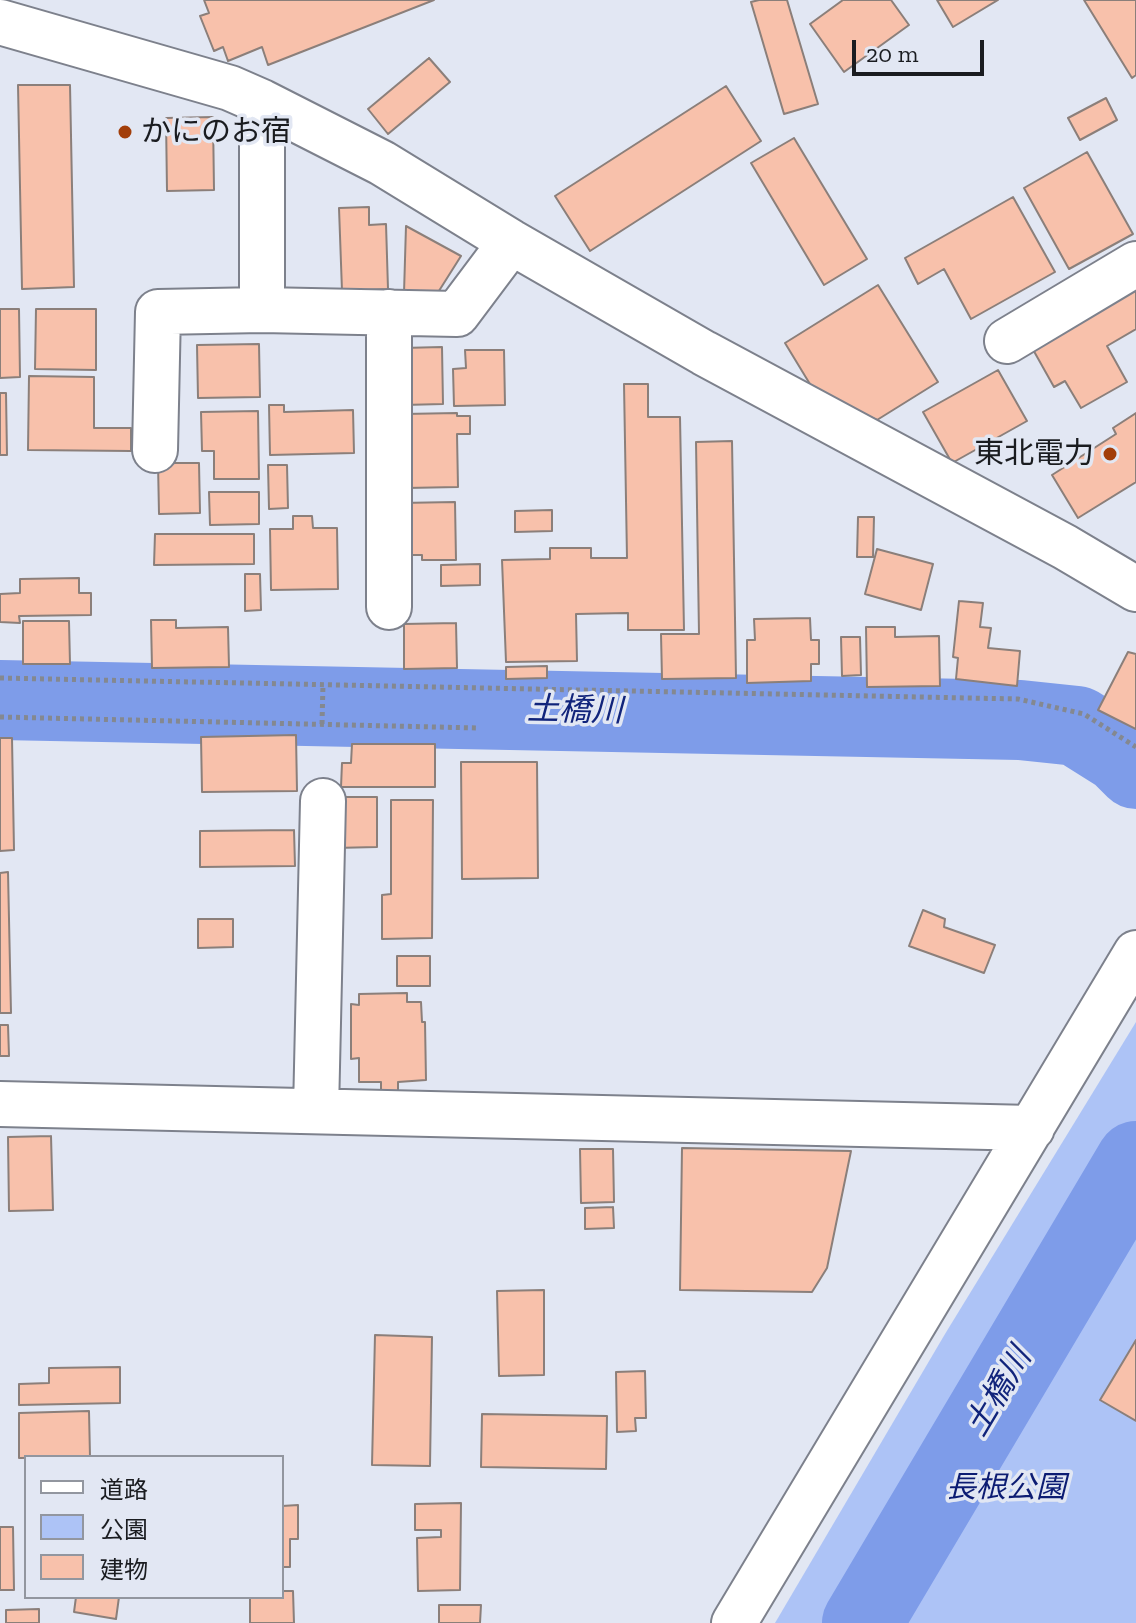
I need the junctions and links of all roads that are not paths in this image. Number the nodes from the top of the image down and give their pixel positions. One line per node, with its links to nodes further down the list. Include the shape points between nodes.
1 (0, 22): 2 (street, via 230,88)
2 (262, 102): 3 (street, via 382,163); 5 (street)
3 (511, 242): 6 (street, via 457,314); 9 (street)
4 (1136, 264): 7 (street)
5 (262, 310): 6 (street); 8 (street, via 158,312)
6 (389, 312): 10 (street)
7 (1007, 341)
8 (155, 450)
9 (1136, 589)
10 (389, 607)
11 (323, 801): 14 (street)
12 (1136, 953): 15 (street)
13 (0, 1104): 14 (street)
14 (316, 1111): 15 (street)
15 (1032, 1128): 16 (street)
16 (734, 1623)

